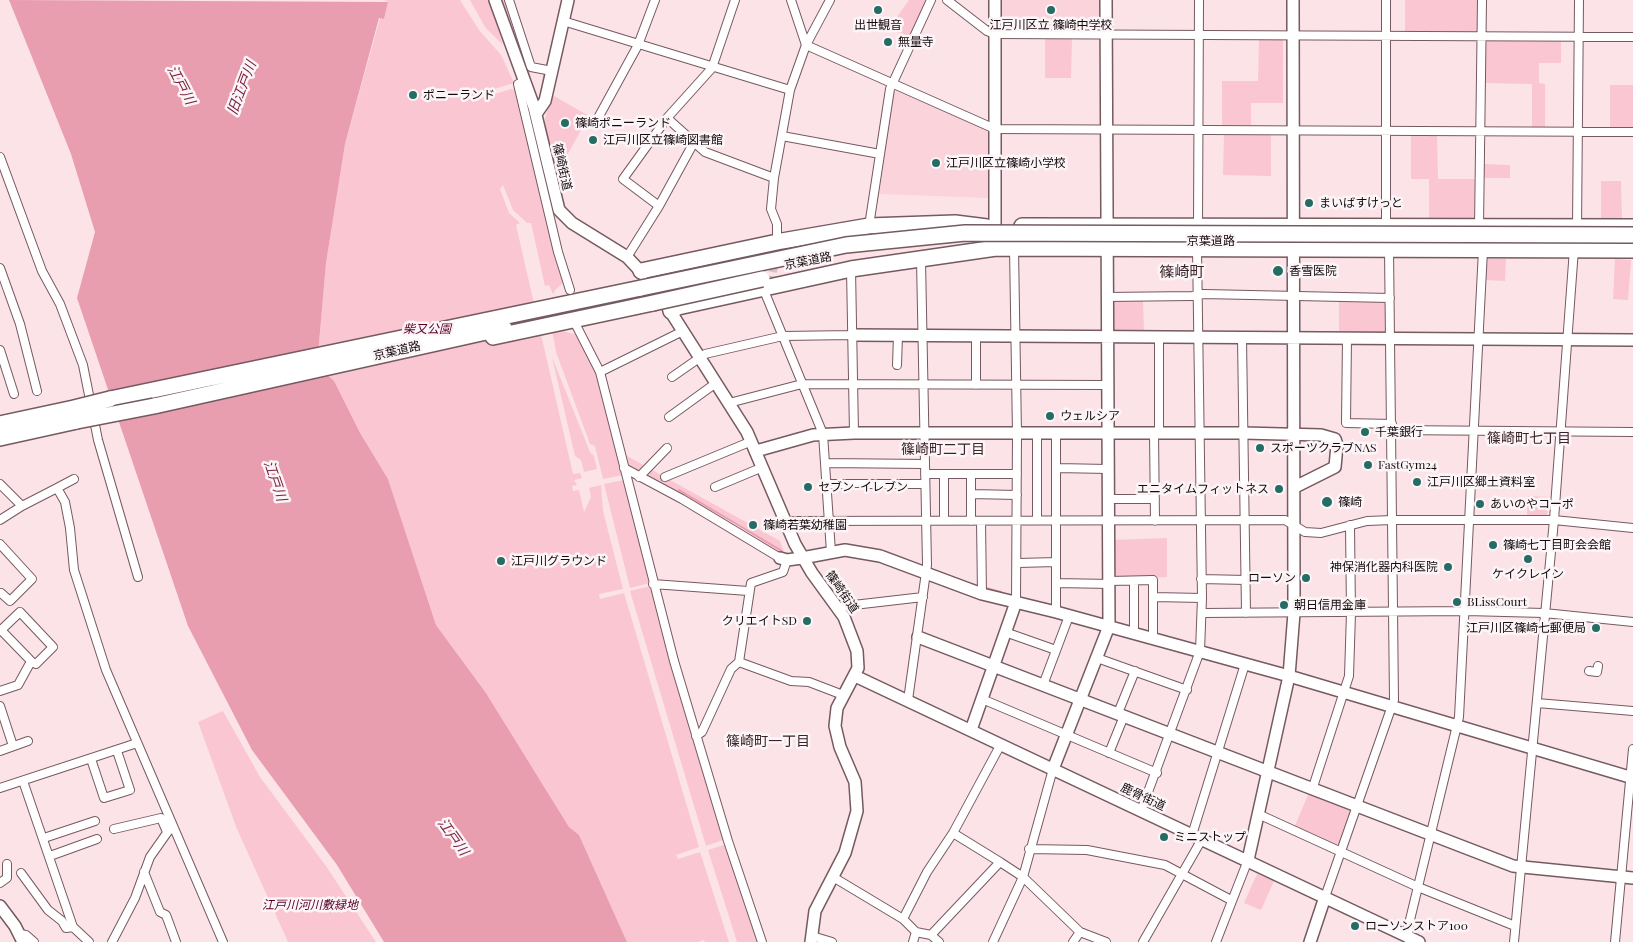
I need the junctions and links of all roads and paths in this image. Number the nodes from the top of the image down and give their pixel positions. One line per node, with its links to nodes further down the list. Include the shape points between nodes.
1 (495, 0): 30 (street, 篠崎街道)
2 (509, 0): 29 (street, via 531,67)
3 (568, 0): 17 (street)
4 (655, 0): 26 (street)
5 (735, 0): 28 (street)
6 (790, 0): 27 (street)
7 (830, 0): 27 (street)
8 (931, 0): 31 (street)
9 (947, 0): 18 (street)
10 (995, 0): 18 (street)
11 (1106, 0): 19 (street)
12 (1199, 0): 20 (street)
13 (1293, 0): 21 (street)
14 (1386, 0): 22 (street)
15 (1482, 0): 23 (street)
16 (1579, 0): 24 (street)
17 (563, 21): 26 (street); 29 (street)
18 (995, 34): 19 (street); 36 (street)
19 (1106, 35): 20 (street); 37 (street)
20 (1198, 35): 21 (street); 38 (street)
21 (1293, 35): 22 (street); 39 (street)
22 (1386, 35): 23 (street); 40 (street)
23 (1482, 36): 24 (street); 41 (street)
24 (1578, 36): 25 (street); 42 (street)
25 (1633, 36)
26 (638, 45): 28 (street); 34 (street)
27 (806, 45): 31 (street); 32 (street)
28 (712, 68): 32 (street); 35 (street)
29 (552, 71): 33 (street, via 545,101)
30 (525, 81): 33 (street, 篠崎街道); 77 (street, via 518,84)
31 (892, 85): 36 (street); 46 (street)
32 (790, 90): 44 (street)
33 (536, 114): 72 (street, 篠崎街道, via 559,210 572,223)
34 (598, 118)
35 (667, 118): 45 (street); 49 (street, via 623,179)
36 (995, 129): 37 (street); 53 (street)
37 (1105, 129): 38 (street); 50 (street)
38 (1198, 130): 39 (street); 51 (street)
39 (1292, 131): 40 (street); 54 (street)
40 (1386, 131): 41 (street); 55 (street)
41 (1480, 132): 42 (street); 58 (street)
42 (1578, 132): 43 (street); 56 (street)
43 (1633, 132)
44 (782, 136): 46 (street); 48 (street)
45 (693, 144): 48 (street, via 704,152); 49 (street)
46 (880, 154): 52 (street)
47 (0, 157): 190 (street, via 42,271 60,304 83,365 98,440)
48 (774, 178): 62 (street, via 771,208 777,224)
49 (659, 206): 72 (street)
50 (1106, 225): 51 (highway, 京葉道路); 53 (highway, 京葉道路); 66 (street)
51 (1198, 225): 54 (highway, 京葉道路)
52 (868, 226): 57 (highway, 京葉道路, via 955,223); 62 (highway, 京葉道路)
53 (995, 226): 57 (highway, 京葉道路)
54 (1293, 226): 55 (highway, 京葉道路); 67 (street)
55 (1386, 226): 58 (highway, 京葉道路)
56 (1578, 226): 58 (highway, 京葉道路); 59 (highway, 京葉道路); 70 (street)
57 (975, 227): 78 (highway, via 874,234 757,254)
58 (1479, 227)
59 (1633, 227)
60 (1633, 235): 78 (highway, 京葉道路, bridge, via 965,233 846,245)
61 (1633, 243): 78 (highway, 京葉道路, via 966,241 846,254)
62 (777, 244): 78 (highway, 京葉道路)
63 (996, 248): 64 (highway, 京葉道路); 73 (highway, 京葉道路); 76 (highway, via 966,247 888,255)
64 (1014, 248): 66 (highway, 京葉道路); 91 (street)
65 (1198, 248): 66 (highway, 京葉道路); 67 (highway, 京葉道路); 79 (street)
66 (1106, 249): 81 (street)
67 (1293, 249): 68 (highway, 京葉道路); 80 (street)
68 (1389, 250): 69 (highway, 京葉道路); 82 (street)
69 (1483, 250): 70 (highway, 京葉道路); 99 (street)
70 (1574, 250): 71 (highway, 京葉道路); 100 (street)
71 (1633, 250)
72 (627, 257): 78 (street, 篠崎街道)
73 (921, 260): 75 (highway, 京葉道路); 89 (street)
74 (0, 268): 115 (street, via 20,324)
75 (851, 270): 76 (highway, 京葉道路); 87 (street)
76 (767, 285): 78 (highway, bridge); 86 (street)
77 (570, 290)
78 (650, 291): 83 (highway); 83 (highway); 85 (street, 篠崎街道)
79 (1198, 295): 80 (street); 81 (street); 93 (street)
80 (1293, 296): 82 (street); 96 (street)
81 (1106, 297): 92 (street)
82 (1390, 298): 98 (street)
83 (555, 311): 103 (highway, via 436,326); 103 (highway, via 440,348)
84 (576, 325): 106 (street)
85 (683, 331): 104 (street, 篠崎街道); 106 (street)
86 (783, 336): 87 (street); 104 (street); 109 (street)
87 (852, 336): 88 (street); 110 (street)
88 (898, 336): 89 (street); 105 (street)
89 (923, 336): 90 (street); 111 (street)
90 (976, 337): 91 (street); 112 (street)
91 (1016, 337): 92 (street); 113 (street)
92 (1107, 337): 94 (street); 114 (street)
93 (1199, 337): 94 (street); 95 (street); 133 (street)
94 (1159, 338): 130 (street)
95 (1242, 338): 96 (street); 134 (street)
96 (1293, 338): 97 (street); 135 (street)
97 (1347, 338): 98 (street); 121 (street, via 1346,423)
98 (1391, 339): 99 (street); 121 (street)
99 (1478, 340): 100 (street); 123 (street)
100 (1567, 340): 101 (street); 122 (street)
101 (1633, 340)
102 (0, 350): 116 (street)
103 (342, 357): 118 (highway, bridge)
104 (699, 357): 107 (street); 108 (street, 篠崎街道)
105 (897, 365)
106 (600, 372): 142 (street)
107 (672, 377)
108 (716, 383): 117 (street, 篠崎街道); 119 (street)
109 (802, 384): 110 (street); 117 (street); 131 (street)
110 (853, 384): 111 (street); 126 (street)
111 (924, 384): 112 (street); 124 (street)
112 (976, 385): 113 (street)
113 (1016, 385): 114 (street); 132 (street)
114 (1107, 385): 129 (street)
115 (37, 391)
116 (14, 394)
117 (729, 403): 137 (street, 篠崎街道)
118 (76, 414): 120 (highway); 136 (highway)
119 (669, 417)
120 (0, 424)
121 (1392, 427): 123 (street); 173 (street)
122 (1560, 430): 123 (street); 125 (street); 175 (street)
123 (1474, 431): 174 (street)
124 (924, 432): 126 (street); 132 (street); 140 (street)
125 (1633, 432)
126 (854, 433): 131 (street)
127 (1037, 433): 128 (street); 132 (street); 169 (street)
128 (1056, 433): 129 (street); 143 (street)
129 (1108, 433): 130 (street); 144 (street)
130 (1157, 433): 133 (street); 161 (street)
131 (823, 434): 137 (street); 139 (street)
132 (1017, 434): 148 (street)
133 (1200, 434): 134 (street); 171 (street)
134 (1243, 434): 135 (street); 172 (street)
135 (1294, 435): 156 (street); 156 (street, via 1328,436 1337,445 1337,463 1333,470)
136 (0, 438)
137 (754, 446): 141 (street, 篠崎街道); 150 (street)
138 (667, 448): 149 (street)
139 (826, 463): 140 (street); 153 (street)
140 (925, 464): 145 (street)
141 (763, 467): 155 (street); 176 (street, 篠崎街道)
142 (624, 468): 149 (street); 196 (street)
143 (1056, 468): 144 (street); 170 (street)
144 (1108, 469): 160 (street)
145 (925, 474): 146 (street); 154 (street)
146 (944, 474): 147 (street); 166 (street)
147 (971, 474): 148 (street); 158 (street)
148 (1017, 474): 159 (street)
149 (639, 476): 186 (street)
150 (665, 477)
151 (74, 480): 157 (street)
152 (0, 484): 162 (street)
153 (826, 484): 154 (street); 163 (street)
154 (925, 484): 165 (street)
155 (715, 487)
156 (1295, 487): 181 (street)
157 (57, 488): 162 (street); 273 (street, via 65,502 74,570 106,670)
158 (971, 494): 159 (street); 167 (street)
159 (1017, 495): 168 (street)
160 (1109, 499): 161 (street); 178 (street)
161 (1155, 500): 179 (street)
162 (22, 506): 164 (street)
163 (828, 519): 165 (street); 176 (street); 184 (street)
164 (0, 520)
165 (926, 520): 166 (street); 189 (street)
166 (944, 520): 167 (street)
167 (971, 520): 177 (street)
168 (1018, 520): 169 (street); 177 (street); 187 (street)
169 (1037, 520): 170 (street)
170 (1057, 520): 178 (street); 188 (street)
171 (1200, 520): 172 (street); 179 (street); 191 (street)
172 (1246, 520): 181 (street, via 1285,520); 192 (street)
173 (1392, 520): 174 (street); 180 (street); 210 (street)
174 (1471, 520): 175 (street); 206 (street)
175 (1554, 520): 182 (street); 211 (street)
176 (785, 521): 185 (street, 篠崎街道)
177 (981, 521): 199 (street)
178 (1109, 521): 179 (street); 194 (street)
179 (1155, 521)
180 (1350, 525): 181 (street, via 1321,533 1307,532); 209 (street)
181 (1295, 526): 208 (street)
182 (1633, 528)
183 (0, 544): 198 (street, via 32,579 10,601)
184 (831, 552): 185 (street); 189 (street, via 845,550 880,556)
185 (802, 558): 186 (street); 204 (street, 篠崎街道)
186 (784, 559): 197 (street, via 783,572 753,581)
187 (1018, 562): 188 (street); 203 (street)
188 (1056, 562): 195 (street)
189 (926, 574): 199 (street); 200 (street)
190 (138, 577)
191 (1201, 579): 192 (street); 202 (street)
192 (1246, 580): 207 (street)
193 (1134, 581): 194 (street); 201 (street, via 1153,580); 217 (street)
194 (1110, 582): 195 (street); 215 (street)
195 (1057, 583): 205 (street)
196 (653, 584): 197 (street); 249 (street)
197 (748, 591): 224 (street)
198 (0, 592)
199 (982, 594): 203 (street)
200 (923, 597): 204 (street); 218 (street)
201 (1153, 597): 202 (street); 219 (street)
202 (1202, 598): 212 (street)
203 (1016, 602): 205 (street); 216 (street)
204 (839, 609): 230 (street, 篠崎街道, via 856,651 858,668)
205 (1056, 612): 213 (street)
206 (1466, 612): 210 (street); 211 (street); 245 (street)
207 (1246, 613): 208 (street); 212 (street)
208 (1294, 613): 209 (street); 231 (street)
209 (1351, 613): 210 (street); 235 (street, via 1349,676)
210 (1394, 613): 242 (street, via 1395,696)
211 (1544, 613): 214 (street); 240 (street)
212 (1202, 614): 221 (street)
213 (1069, 616): 215 (street); 220 (street)
214 (1633, 622)
215 (1109, 626): 217 (street); 222 (street)
216 (1005, 632): 220 (street); 226 (street)
217 (1134, 633): 219 (street)
218 (918, 637): 226 (street); 239 (street)
219 (1153, 638): 221 (street)
220 (1056, 650): 232 (street)
221 (1200, 651): 225 (street); 233 (street)
222 (1097, 658): 228 (street); 238 (street)
223 (32, 662): 223 (street, via 36,664 53,647 20,612 1,630); 234 (street, via 18,685)
224 (739, 662): 236 (street); 249 (street, via 731,669 702,732)
225 (1245, 664): 231 (street); 258 (street)
226 (993, 666): 232 (street); 237 (street)
227 (1598, 666): 229 (street, via 1597,672)
228 (1135, 671): 233 (street); 244 (street)
229 (1589, 671)
230 (855, 676): 236 (street, 篠崎街道); 239 (street, 鹿骨街道)
231 (1289, 676): 235 (street); 262 (street)
232 (1043, 685): 238 (street)
233 (1187, 690): 247 (street)
234 (0, 691)
235 (1343, 693): 242 (street); 266 (street)
236 (843, 695): 289 (street, 篠崎街道, via 837,708 835,726 855,782 857,811 845,853)
237 (982, 699): 246 (street); 248 (street)
238 (1081, 699): 244 (street); 248 (street)
239 (908, 700): 246 (street, 鹿骨街道)
240 (1537, 703): 243 (street); 254 (street)
241 (0, 706): 253 (street)
242 (1392, 708): 245 (street); 268 (street)
243 (1633, 711)
244 (1121, 715): 247 (street); 259 (street)
245 (1458, 727): 254 (street); 275 (street)
246 (971, 730): 252 (street, 鹿骨街道)
247 (1171, 734): 258 (street); 263 (street)
248 (1067, 735): 259 (street); 261 (street)
249 (696, 736): 312 (street)
250 (28, 741): 253 (street)
251 (134, 744): 257 (street)
252 (1001, 744): 261 (street, 鹿骨街道); 274 (street)
253 (13, 746): 256 (street)
254 (1533, 749): 264 (street); 285 (street)
255 (1633, 749): 264 (street)
256 (0, 751)
257 (117, 751): 260 (street); 260 (street, via 130,790 104,798)
258 (1218, 751): 262 (street); 276 (street)
259 (1109, 753): 263 (street)
260 (91, 759): 265 (street)
261 (1053, 769): 269 (street, 鹿骨街道); 279 (street)
262 (1269, 771): 266 (street); 270 (street)
263 (1157, 773): 269 (street)
264 (1632, 777): 291 (street)
265 (22, 781): 267 (street); 277 (street)
266 (1313, 787): 268 (street)
267 (0, 788)
268 (1357, 804): 275 (street); 280 (street)
269 (1141, 811): 276 (street, 鹿骨街道)
270 (1258, 814): 280 (street); 282 (street)
271 (95, 821): 277 (street)
272 (114, 829): 273 (street, via 161,818)
273 (170, 831): 286 (street, via 150,857); 311 (street)
274 (953, 833): 283 (street); 297 (street, via 927,872)
275 (1431, 833): 285 (street); 293 (street)
276 (1197, 837): 282 (street, 鹿骨街道); 288 (street)
277 (44, 838): 281 (street)
278 (97, 839): 281 (street)
279 (1030, 849): 288 (street, via 1087,850 1165,865); 290 (street)
280 (1340, 852): 293 (street); 294 (street)
281 (50, 856): 300 (street)
282 (1248, 860): 294 (street, 鹿骨街道); 295 (street)
283 (1000, 862): 290 (street); 303 (street)
284 (7, 864): 292 (street, via 8,878)
285 (1522, 868): 291 (street); 299 (street)
286 (144, 872): 309 (street, via 135,898); 310 (street)
287 (21, 874): 300 (street, via 48,910 66,928)
288 (1182, 875): 295 (street); 319 (street)
289 (833, 877): 297 (street); 305 (street, 篠崎街道, via 816,911)
290 (1023, 877): 302 (street); 316 (street)
291 (1627, 878): 323 (street)
292 (0, 883)
293 (1418, 886): 299 (street); 306 (street, via 1408,928)
294 (1325, 898): 306 (street, 鹿骨街道); 321 (street)
295 (1231, 900): 320 (street)
296 (0, 906): 298 (street)
297 (903, 919): 301 (street)
298 (5, 920): 304 (street)
299 (1515, 926): 322 (street)
300 (73, 927): 308 (street)
301 (916, 932): 303 (street); 314 (street)
302 (1080, 932): 317 (street); 318 (street)
303 (931, 935): 315 (street)
304 (21, 938): 307 (street, via 26,935)
305 (811, 939): 313 (street)
306 (1413, 940)
307 (34, 942)
308 (89, 942)
309 (112, 942)
310 (176, 942)
311 (223, 942)
312 (762, 942)
313 (832, 942)
314 (913, 942)
315 (939, 942)
316 (993, 942)
317 (1073, 942)
318 (1106, 942)
319 (1143, 942)
320 (1216, 942)
321 (1310, 942)
322 (1514, 942)
323 (1615, 942)

